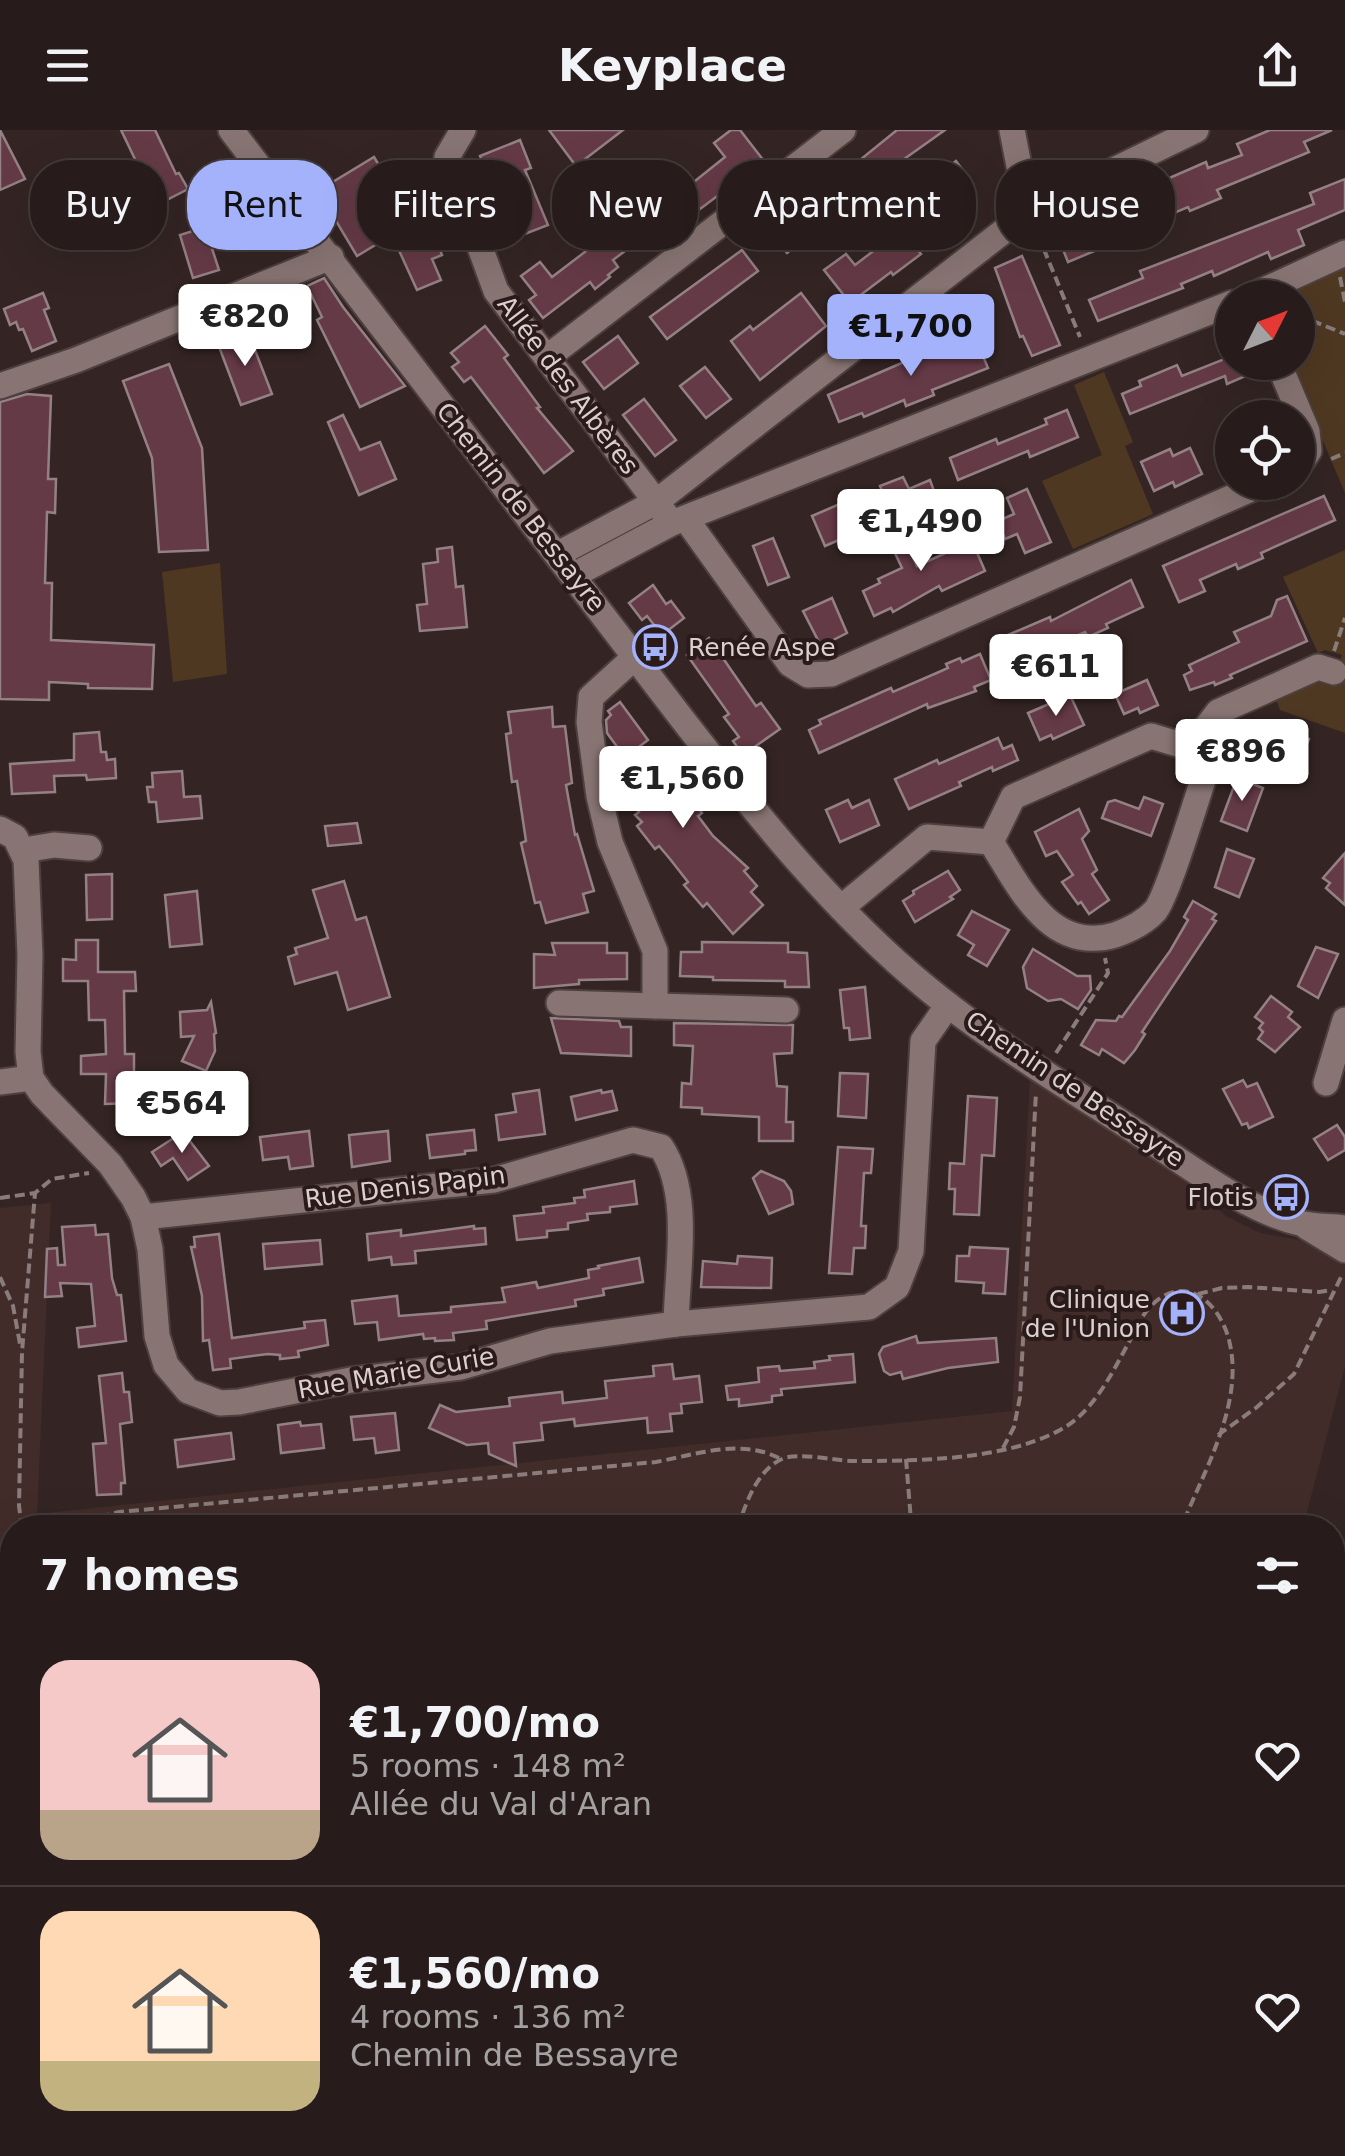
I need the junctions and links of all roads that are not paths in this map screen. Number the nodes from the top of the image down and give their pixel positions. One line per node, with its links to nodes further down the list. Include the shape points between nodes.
1 (231, 130): 10 (street, Chemin de Bessayre)
2 (463, 130): 13 (street, Allée des Albères, via 447,157 496,291)
3 (843, 130): 13 (street)
4 (1012, 130): 6 (street)
5 (1180, 134): 7 (street)
6 (1018, 160)
7 (1129, 160)
8 (996, 237): 16 (street)
9 (1345, 253): 11 (street)
10 (331, 258): 14 (street); 18 (street, Chemin de Bessayre)
11 (1285, 280)
12 (1215, 310): 17 (street)
13 (549, 356): 16 (street, Allée des Albères)
14 (0, 386)
15 (1226, 500): 17 (street, Allée des Albères, via 831,674 808,675 790,664)
16 (656, 502): 17 (street, Allée des Albères); 18 (street)
17 (679, 521): 19 (street)
18 (558, 554): 19 (street, Chemin de Bessayre)
19 (574, 575): 20 (street, Chemin de Bessayre)
20 (636, 656): 27 (street, Chemin de Bessayre, via 758,814); 30 (street, via 591,697 589,722 607,829 656,954)
21 (1331, 670): 22 (street, via 1318,667 1218,712)
22 (1190, 748): 24 (street, via 1151,736 1013,797); 24 (street, via 1203,780 1157,910 1129,930 1102,938 1059,932 1031,906)
23 (0, 828): 26 (street)
24 (991, 842): 27 (street, via 927,837)
25 (88, 848): 26 (street)
26 (24, 850): 33 (street)
27 (841, 908): 29 (street, Chemin de Bessayre)
28 (559, 1002): 30 (street)
29 (948, 1004): 37 (street, Chemin de Bessayre, via 1222,1186); 40 (street, Rue Marie Curie, via 923,1041 911,1252 897,1288 869,1307)
30 (654, 1006): 31 (street)
31 (786, 1010)
32 (1345, 1020): 35 (street)
33 (31, 1078): 34 (street); 36 (street, Rue Marie Curie, via 110,1164)
34 (0, 1082)
35 (1326, 1083)
36 (143, 1217): 40 (street, Rue Marie Curie, via 156,1336 166,1365 188,1391 220,1403 461,1367 550,1341); 40 (street, Rue Denis Papin, via 494,1180 634,1140 661,1147 680,1188)
37 (1302, 1224): 38 (street, Chemin de Bessayre); 39 (street, Chemin de Bessayre)
38 (1345, 1228)
39 (1345, 1250)
40 (676, 1324)

